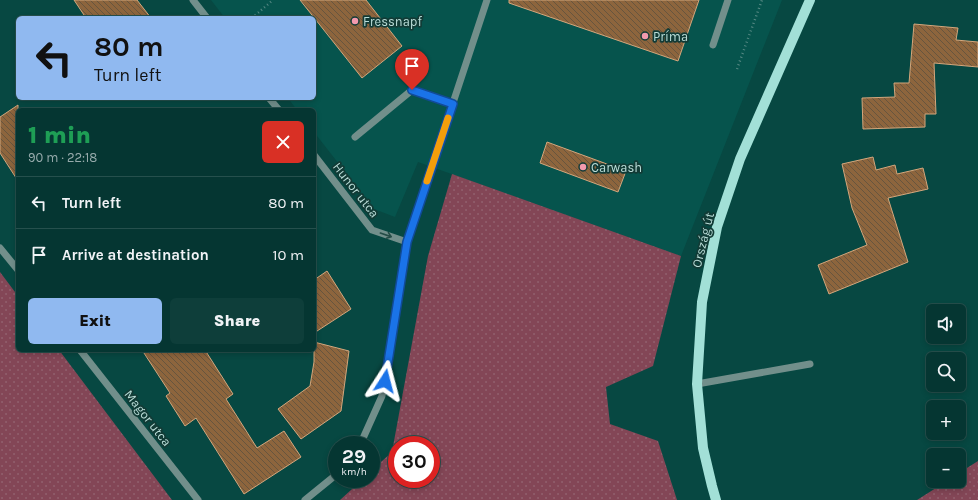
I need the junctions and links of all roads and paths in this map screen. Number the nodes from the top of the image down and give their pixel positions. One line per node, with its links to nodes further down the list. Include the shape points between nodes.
1 (193, 0): 7 (street)
2 (273, 0): 8 (path)
3 (487, 0): 12 (street)
4 (728, 0): 9 (street)
5 (762, 0): 10 (path)
6 (810, 0): 21 (main road, Ország út, via 740,159 717,227 702,302)
7 (205, 16)
8 (254, 16)
9 (713, 45)
10 (737, 69)
11 (271, 100): 13 (street)
12 (453, 104): 14 (street, via 412,90); 16 (street)
13 (277, 108)
14 (355, 137)
15 (316, 158): 16 (street, Hunor utca, one-way to 16, via 372,230)
16 (407, 242): 22 (street, via 382,396)
17 (0, 248): 18 (street)
18 (16, 268)
19 (82, 352): 24 (street, Magor utca)
20 (810, 364): 21 (street)
21 (697, 384): 26 (main road, Ország út, via 703,448)
22 (364, 436)
23 (328, 481): 25 (street)
24 (198, 500)
25 (305, 500)
26 (716, 500)

